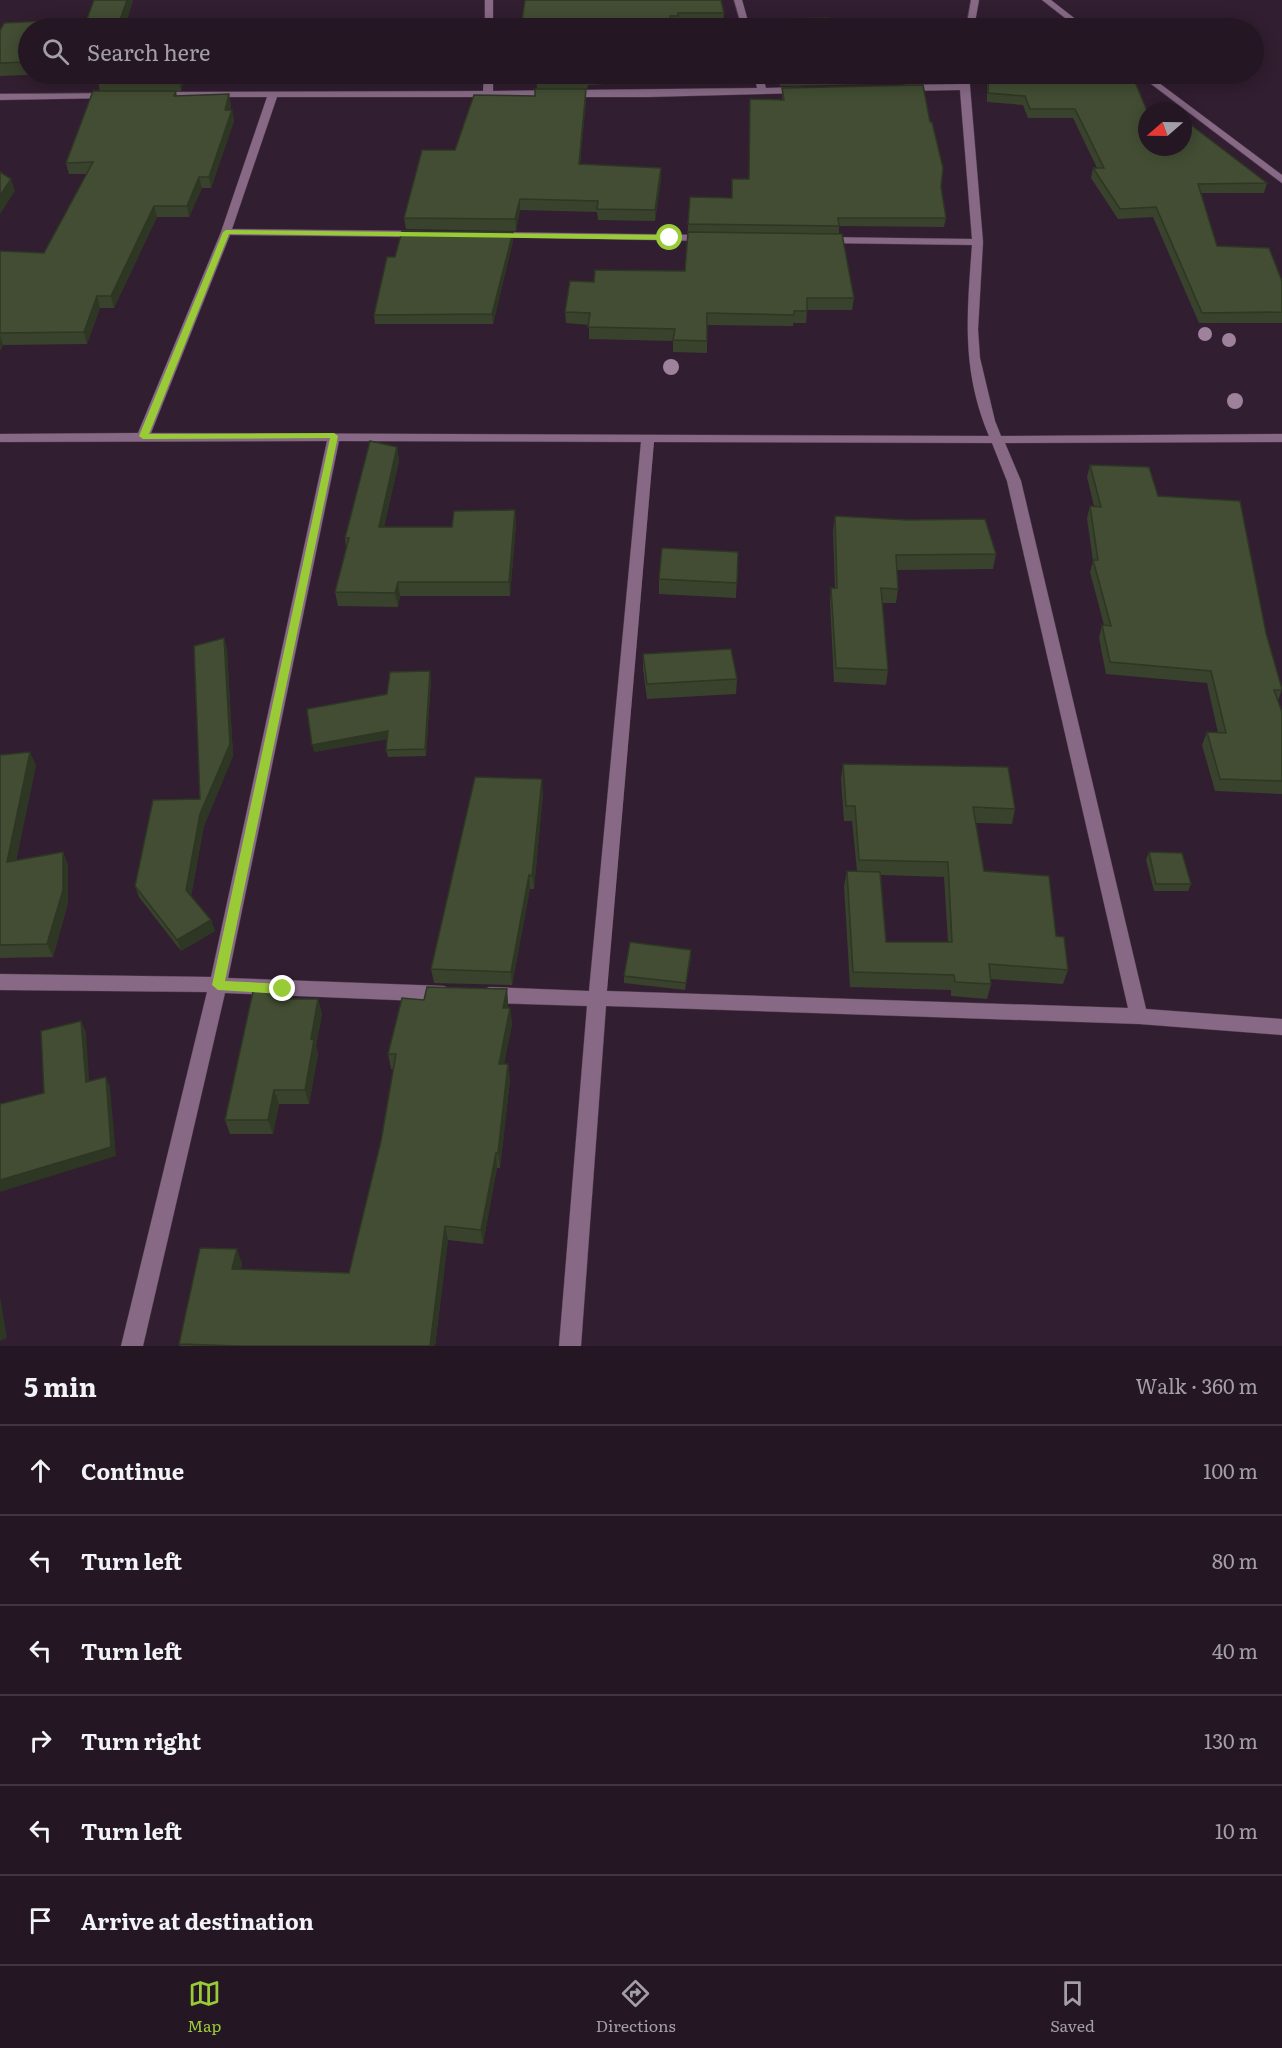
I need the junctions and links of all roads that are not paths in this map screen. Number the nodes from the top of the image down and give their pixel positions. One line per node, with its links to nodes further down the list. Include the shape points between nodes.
1 (489, 0): 5 (street)
2 (738, 0): 6 (street)
3 (975, 0): 7 (street)
4 (1046, 0): 8 (street)
5 (489, 18)
6 (743, 18)
7 (972, 18)
8 (1070, 18)
9 (488, 84): 20 (street)
10 (760, 84): 16 (street)
11 (928, 84): 14 (street)
12 (964, 84): 30 (street)
13 (1155, 84): 22 (street)
14 (893, 88)
15 (810, 90): 16 (street)
16 (762, 91): 20 (street)
17 (126, 94): 21 (street)
18 (149, 94): 19 (street)
19 (273, 94): 20 (street); 25 (street)
20 (488, 94)
21 (0, 97)
22 (1256, 160): 23 (street); 24 (street)
23 (1282, 166)
24 (1282, 180)
25 (226, 232): 26 (street); 31 (street)
26 (436, 235)
27 (483, 235): 28 (street)
28 (717, 238)
29 (812, 240): 30 (street)
30 (978, 242): 36 (street, via 974,358 989,421)
31 (143, 436): 32 (street); 33 (street)
32 (334, 436): 34 (street); 38 (street)
33 (0, 438)
34 (648, 438): 36 (street); 39 (street)
35 (1282, 438): 36 (street)
36 (998, 441): 40 (street, via 1014,481)
37 (0, 982): 38 (street)
38 (218, 985): 39 (street); 42 (street)
39 (597, 999): 40 (street); 43 (street)
40 (1139, 1016): 41 (street)
41 (1282, 1027)
42 (132, 1346)
43 (570, 1346)

